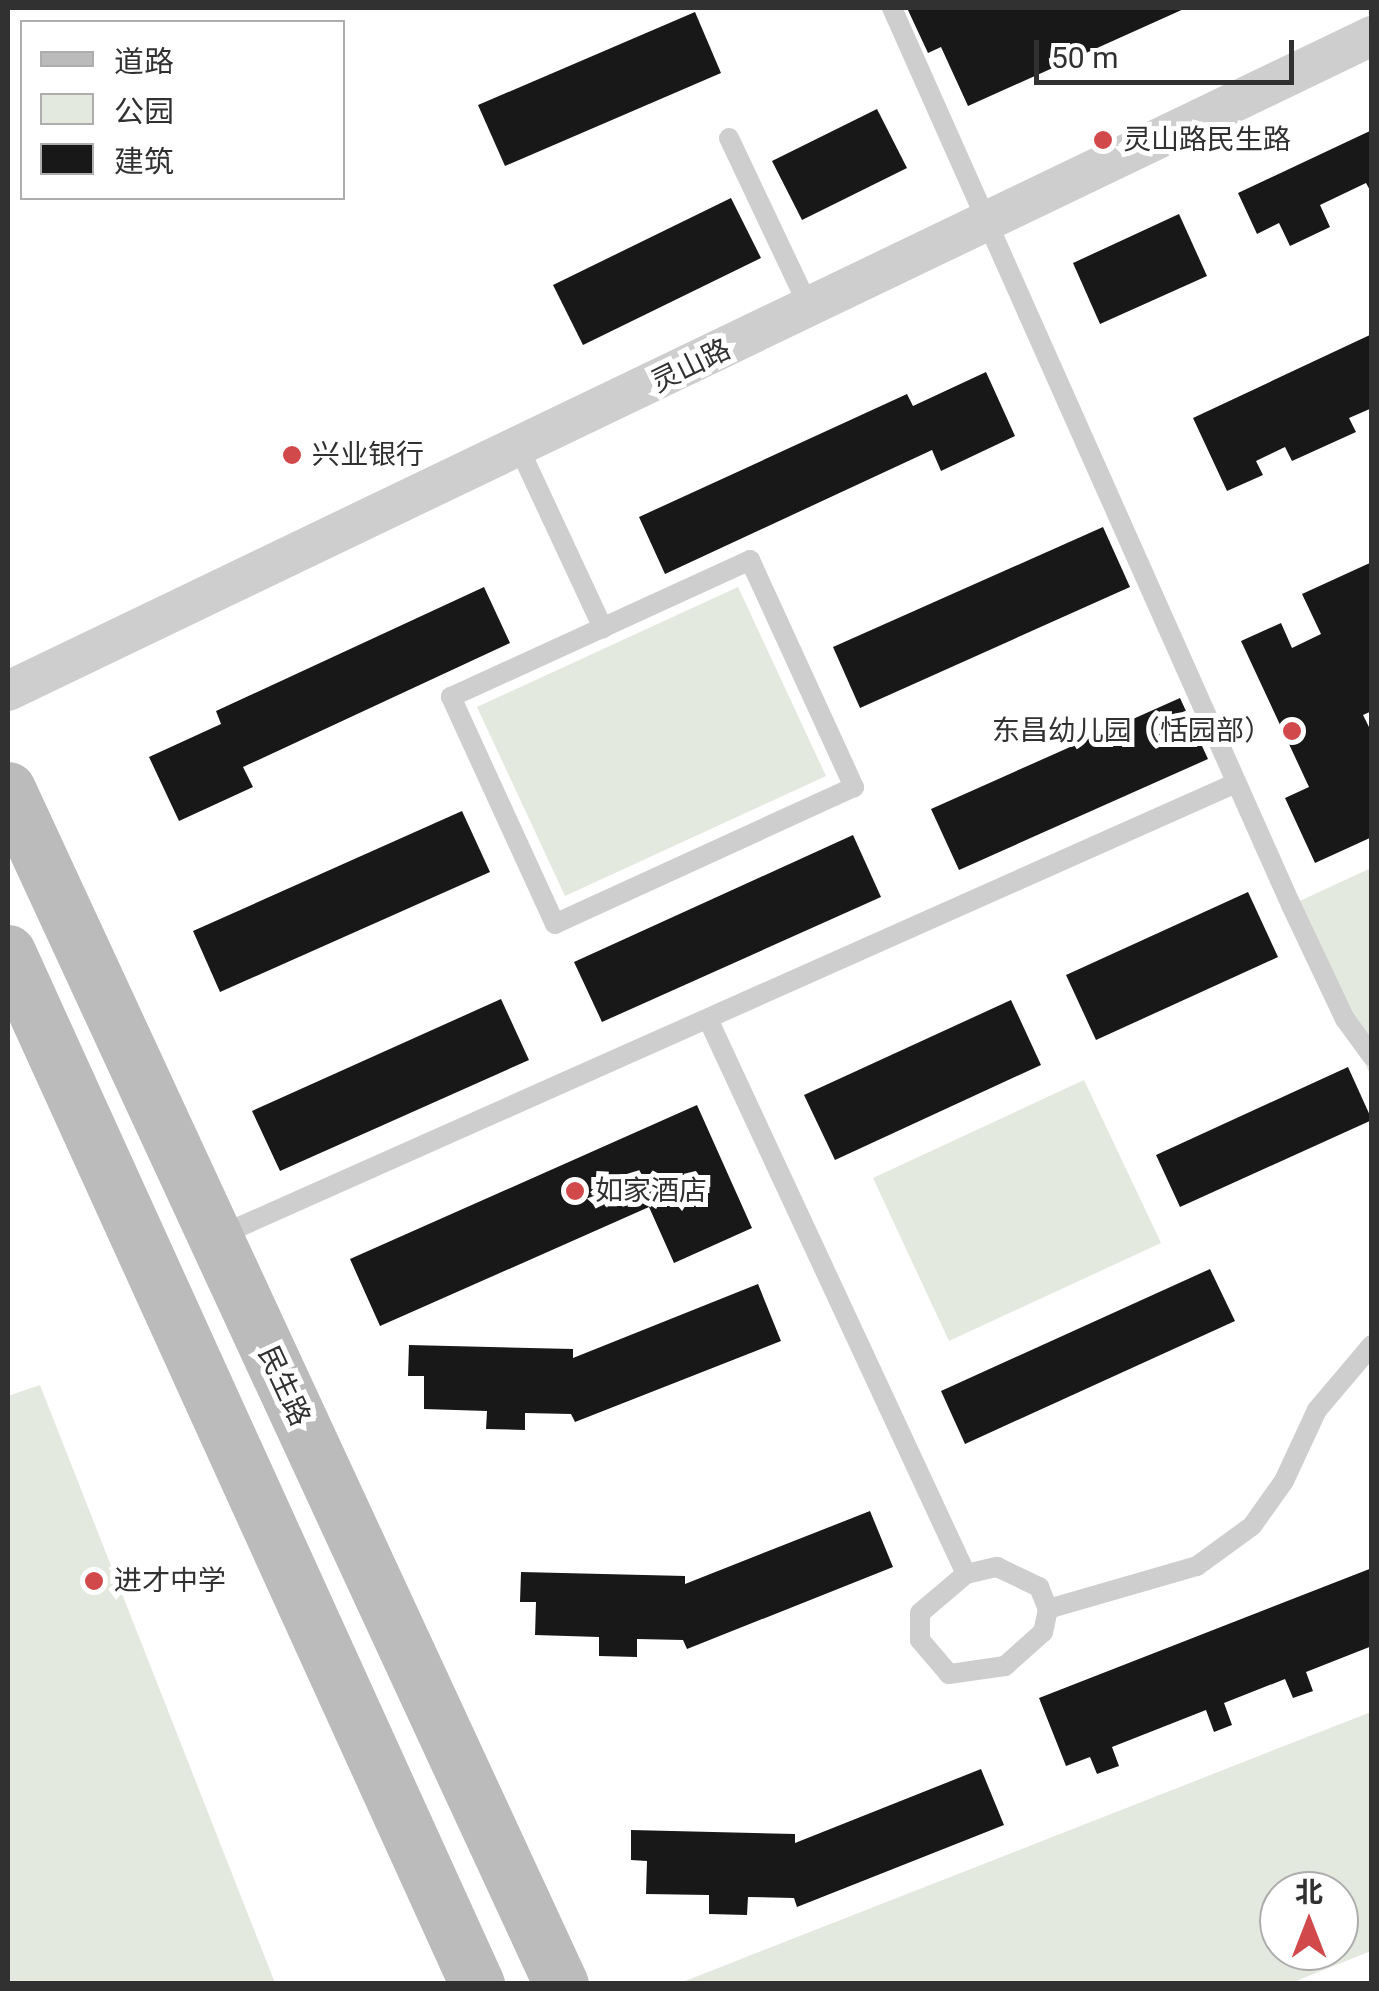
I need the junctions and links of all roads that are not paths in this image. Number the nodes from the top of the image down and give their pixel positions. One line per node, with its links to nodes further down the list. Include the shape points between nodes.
1 (892, 8): 4 (lane)
2 (1372, 36): 4 (street, 灵山路)
3 (729, 138): 5 (lane)
4 (986, 225): 5 (street, 灵山路); 9 (lane)
5 (810, 309): 6 (street, 灵山路)
6 (519, 448): 7 (lane); 8 (street, 灵山路)
7 (602, 628): 7 (lane, via 450,697 555,924 854,787 750,560)
8 (8, 691)
9 (1236, 784): 12 (lane); 13 (lane, via 1345,1019)
10 (8, 790): 14 (main road, 民生路)
11 (8, 952): 18 (main road)
12 (708, 1019): 14 (lane); 16 (lane)
13 (1372, 1056)
14 (216, 1238): 19 (main road, 民生路)
15 (1372, 1345): 17 (lane, via 1316,1410 1284,1481 1252,1526 1197,1566)
16 (966, 1574): 17 (lane, via 1021,1572); 17 (lane, via 920,1613 920,1640 949,1674 1005,1666 1029,1652)
17 (1048, 1608)
18 (477, 1984)
19 (561, 1984)

